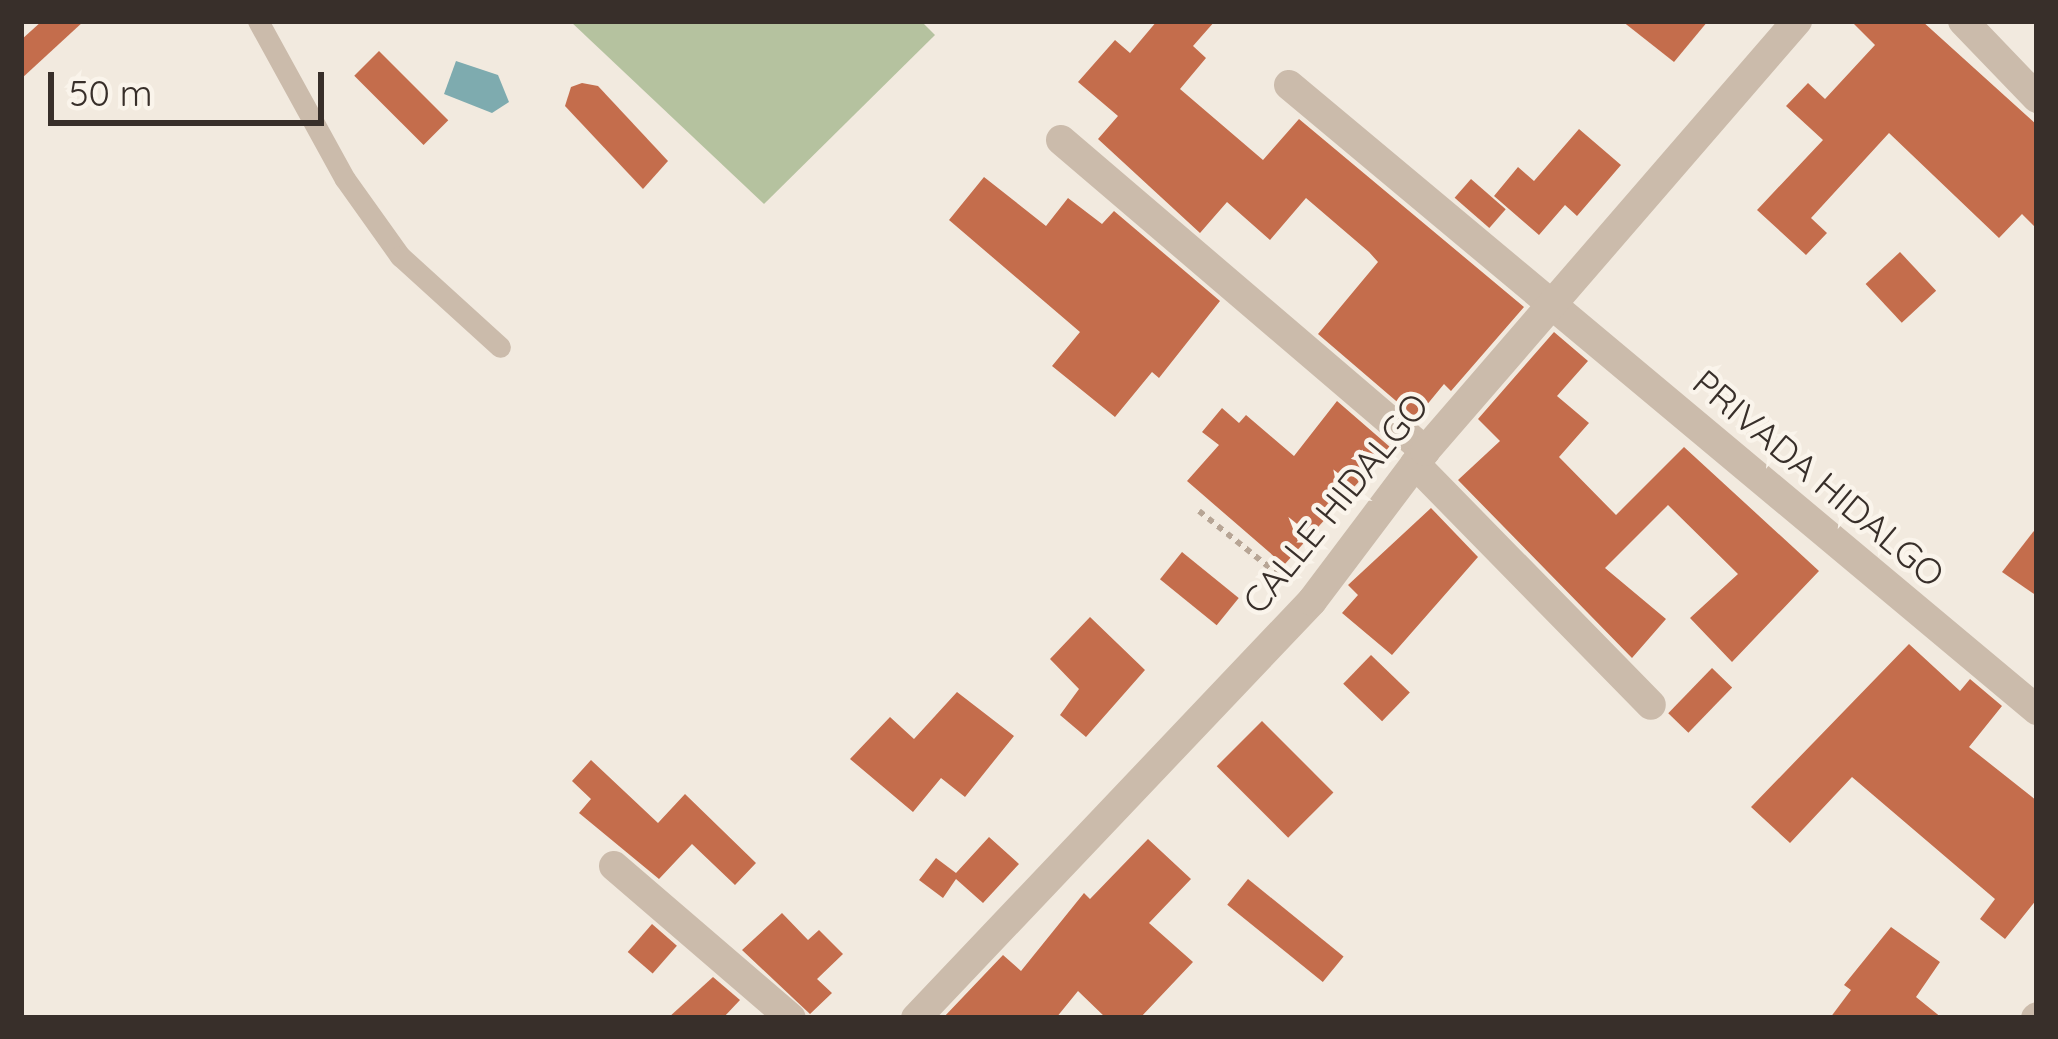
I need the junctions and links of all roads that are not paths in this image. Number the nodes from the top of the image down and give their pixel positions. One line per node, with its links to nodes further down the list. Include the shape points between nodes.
1 (258, 21): 8 (lane, via 345,179 400,256)
2 (1797, 21): 7 (street, CALLE HIDALGO)
3 (1963, 21): 5 (street)
4 (1288, 85): 7 (street, PRIVADA HIDALGO)
5 (2037, 98)
6 (1061, 140): 9 (street)
7 (1552, 304): 9 (street, CALLE HIDALGO); 11 (street, PRIVADA HIDALGO)
8 (500, 347)
9 (1420, 458): 10 (street); 14 (street, CALLE HIDALGO, via 1312,601)
10 (1652, 705)
11 (2037, 710)
12 (614, 866): 13 (street)
13 (791, 1018)
14 (916, 1018)

